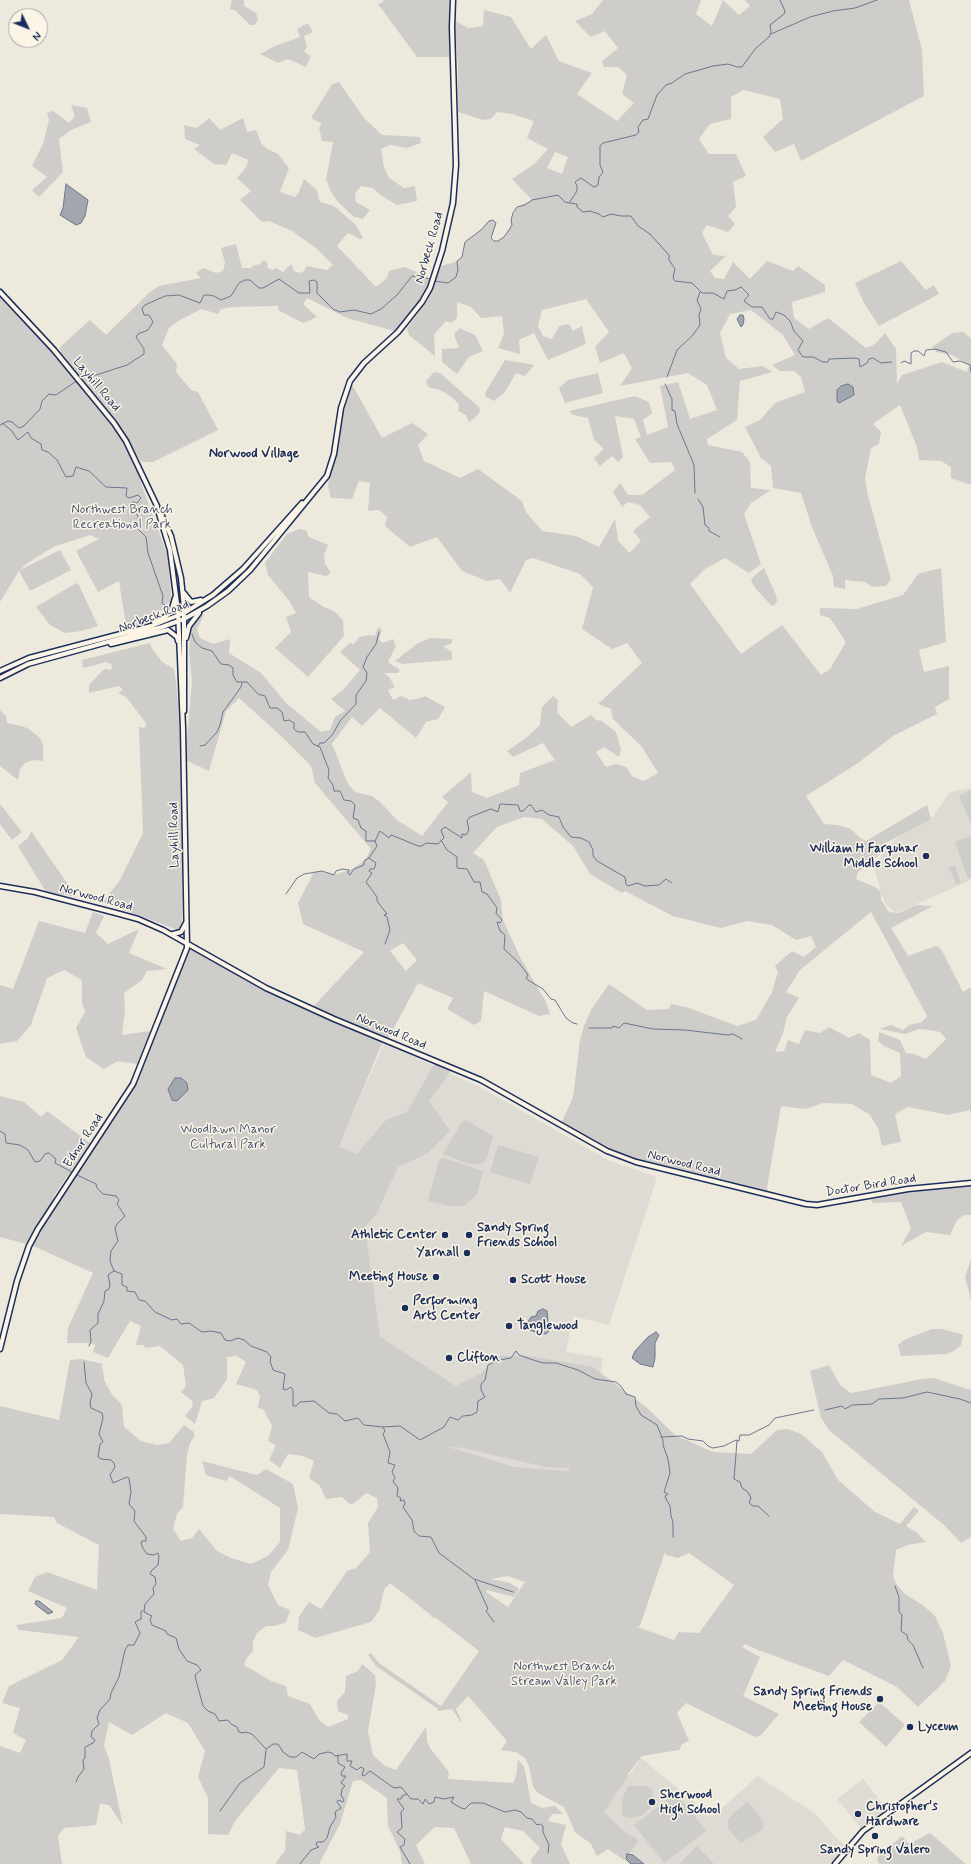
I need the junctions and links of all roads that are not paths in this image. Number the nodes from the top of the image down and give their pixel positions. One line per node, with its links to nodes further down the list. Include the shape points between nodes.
1 (453, 0): 3 (main road, Norbeck Road, via 456,165 453,204 442,250 433,280 422,302 398,332 364,363 350,381 341,408 330,467 327,476)
2 (0, 292): 4 (main road, Layhill Road, via 54,350 114,423 126,441)
3 (316, 490): 7 (main road, Norbeck Road, via 243,569); 8 (main road, Norbeck Road, via 250,570)
4 (156, 504): 5 (main road, Layhill Road, via 170,549); 6 (main road, Layhill Road, via 171,536)
5 (176, 590): 10 (main road, Layhill Road); 13 (main road, via 174,605 165,617)
6 (182, 590): 7 (main road, via 187,599 194,602); 9 (main road, Layhill Road)
7 (212, 595): 9 (main road, Norbeck Road)
8 (207, 606): 11 (main road, Norbeck Road); 18 (main road, via 193,618 186,636)
9 (184, 613): 10 (main road, Norbeck Road); 11 (main road, Layhill Road)
10 (178, 616): 12 (main road, Layhill Road); 13 (main road, Norbeck Road)
11 (184, 619): 12 (main road, Norbeck Road); 18 (main road, Layhill Road)
12 (178, 621): 14 (main road, Norbeck Road); 15 (main road, Layhill Road)
13 (118, 635): 16 (main road, Norbeck Road, via 29,658)
14 (104, 644): 15 (main road, via 115,644 168,630 177,637); 17 (main road, Norbeck Road, via 28,664)
15 (179, 649): 19 (main road, Layhill Road)
16 (0, 671)
17 (0, 678)
18 (185, 696): 19 (main road, Layhill Road)
19 (183, 728): 21 (main road, Layhill Road)
20 (0, 886): 22 (main road, Norwood Road, via 35,892 138,919)
21 (187, 921): 22 (main road, via 181,932); 23 (main road, Layhill Road)
22 (171, 934): 23 (main road, Norwood Road)
23 (188, 943): 25 (main road, Norwood Road, via 284,997 481,1080 616,1156); 26 (main road, Ednor Road, via 136,1079 29,1246 17,1281)
24 (971, 1183): 25 (main road, Doctor Bird Road, via 908,1189 817,1205)
25 (774, 1197)
26 (0, 1349)
27 (971, 1753): 28 (main road, via 863,1831)
28 (835, 1864)

